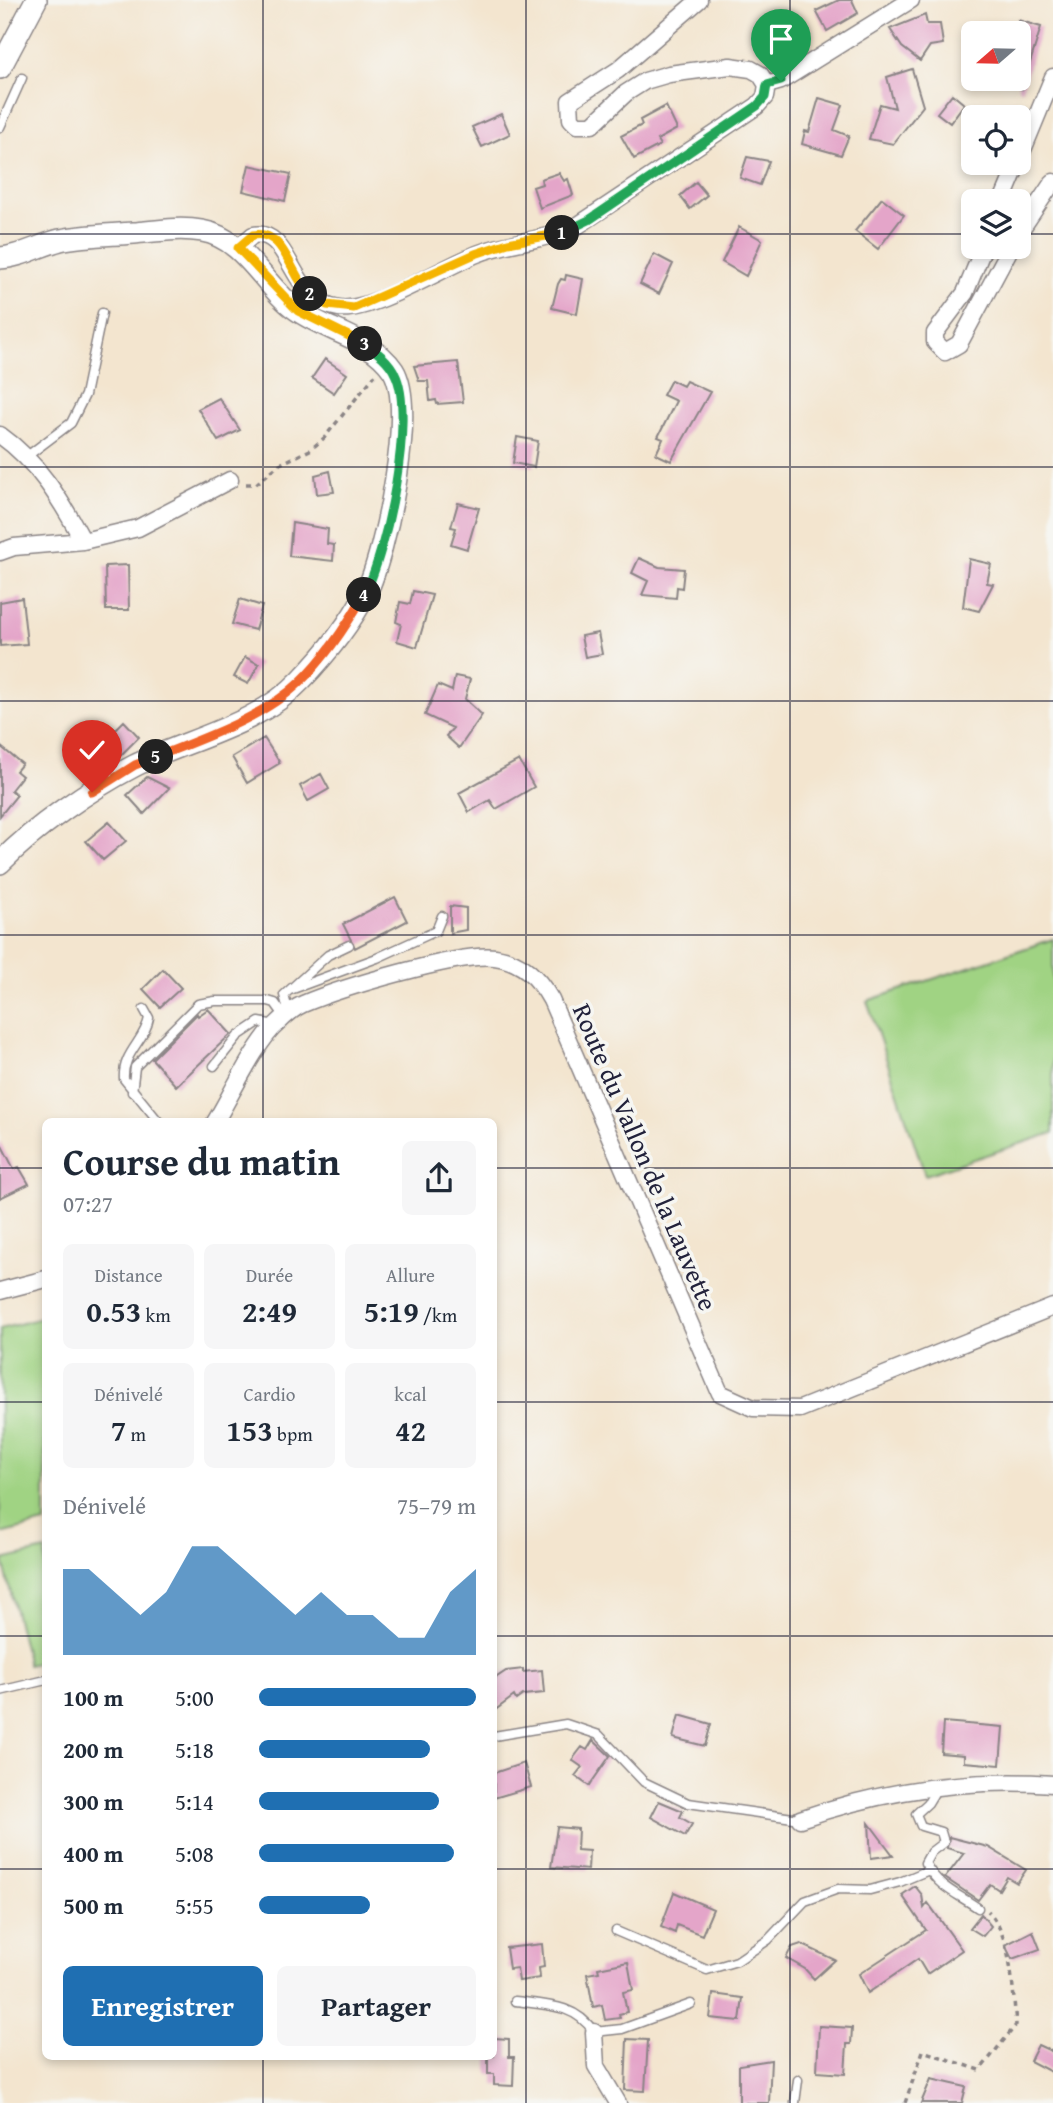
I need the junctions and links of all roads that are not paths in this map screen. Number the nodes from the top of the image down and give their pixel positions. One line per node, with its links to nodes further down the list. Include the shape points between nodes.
1 (36, 0): 4 (street)
2 (699, 0): 7 (street, via 618,70 576,94 570,101 571,119 577,125 592,125 626,93 669,74 730,66 760,74)
3 (911, 0): 7 (street, via 791,75)
4 (0, 68)
5 (1053, 77): 9 (street)
6 (22, 78): 8 (lane)
7 (767, 85): 12 (street, via 757,106 574,228 475,254 370,304 340,309 318,301 298,282 278,242 270,236 253,235)
8 (0, 127)
9 (1031, 130)
10 (1053, 182): 11 (street)
11 (1031, 215)
12 (238, 248): 13 (street, via 205,231 177,228 60,240); 22 (street, via 298,311 372,348 395,373 402,432 388,522 366,592 300,682 228,726 135,765 14,848)
13 (0, 258)
14 (979, 259): 15 (street, via 965,293 934,333 939,349 945,352 958,344)
15 (1004, 259)
16 (102, 313): 18 (lane, via 85,395 71,423)
17 (0, 435): 18 (street)
18 (26, 457): 20 (street, via 59,496)
19 (230, 480): 20 (street, via 138,527)
20 (83, 541): 21 (street)
21 (0, 552)
22 (0, 863)
23 (442, 916): 25 (lane, via 436,931)
24 (349, 945): 25 (lane, via 328,955)
25 (290, 990): 27 (lane, via 283,1001)
26 (144, 1009): 29 (lane, via 148,1025 128,1053 123,1069)
27 (283, 1019): 28 (lane, via 259,1022 248,1029); 29 (lane, via 275,1003 268,1001 198,1004 135,1067); 31 (street); 34 (street, Route du Vallon de la Lauvette, via 300,1005 331,994 455,961 493,957 525,967 551,1000 720,1393 752,1408 800,1409)
28 (214, 1066)
29 (132, 1092): 30 (lane)
30 (155, 1118)
31 (218, 1118)
32 (42, 1280): 33 (street)
33 (0, 1291)
34 (1053, 1307)
35 (42, 1680): 36 (lane)
36 (0, 1691)
37 (497, 1735): 40 (lane, via 566,1724 599,1735 645,1782 688,1803)
38 (1053, 1784): 39 (street)
39 (937, 1788): 40 (street, via 900,1790); 41 (lane, via 916,1814 921,1826 941,1832 944,1842 925,1863)
40 (800, 1819)
41 (929, 1870): 42 (lane, via 952,1894); 43 (lane, via 870,1890 838,1889 805,1901 768,1940 737,1961 707,1970)
42 (978, 1908)
43 (616, 1931)
44 (516, 2001): 46 (lane, via 559,2007 583,2017)
45 (691, 2004): 46 (lane, via 622,2029)
46 (594, 2032): 48 (street, via 596,2066)
47 (797, 2080): 49 (lane)
48 (618, 2103)
49 (795, 2103)

